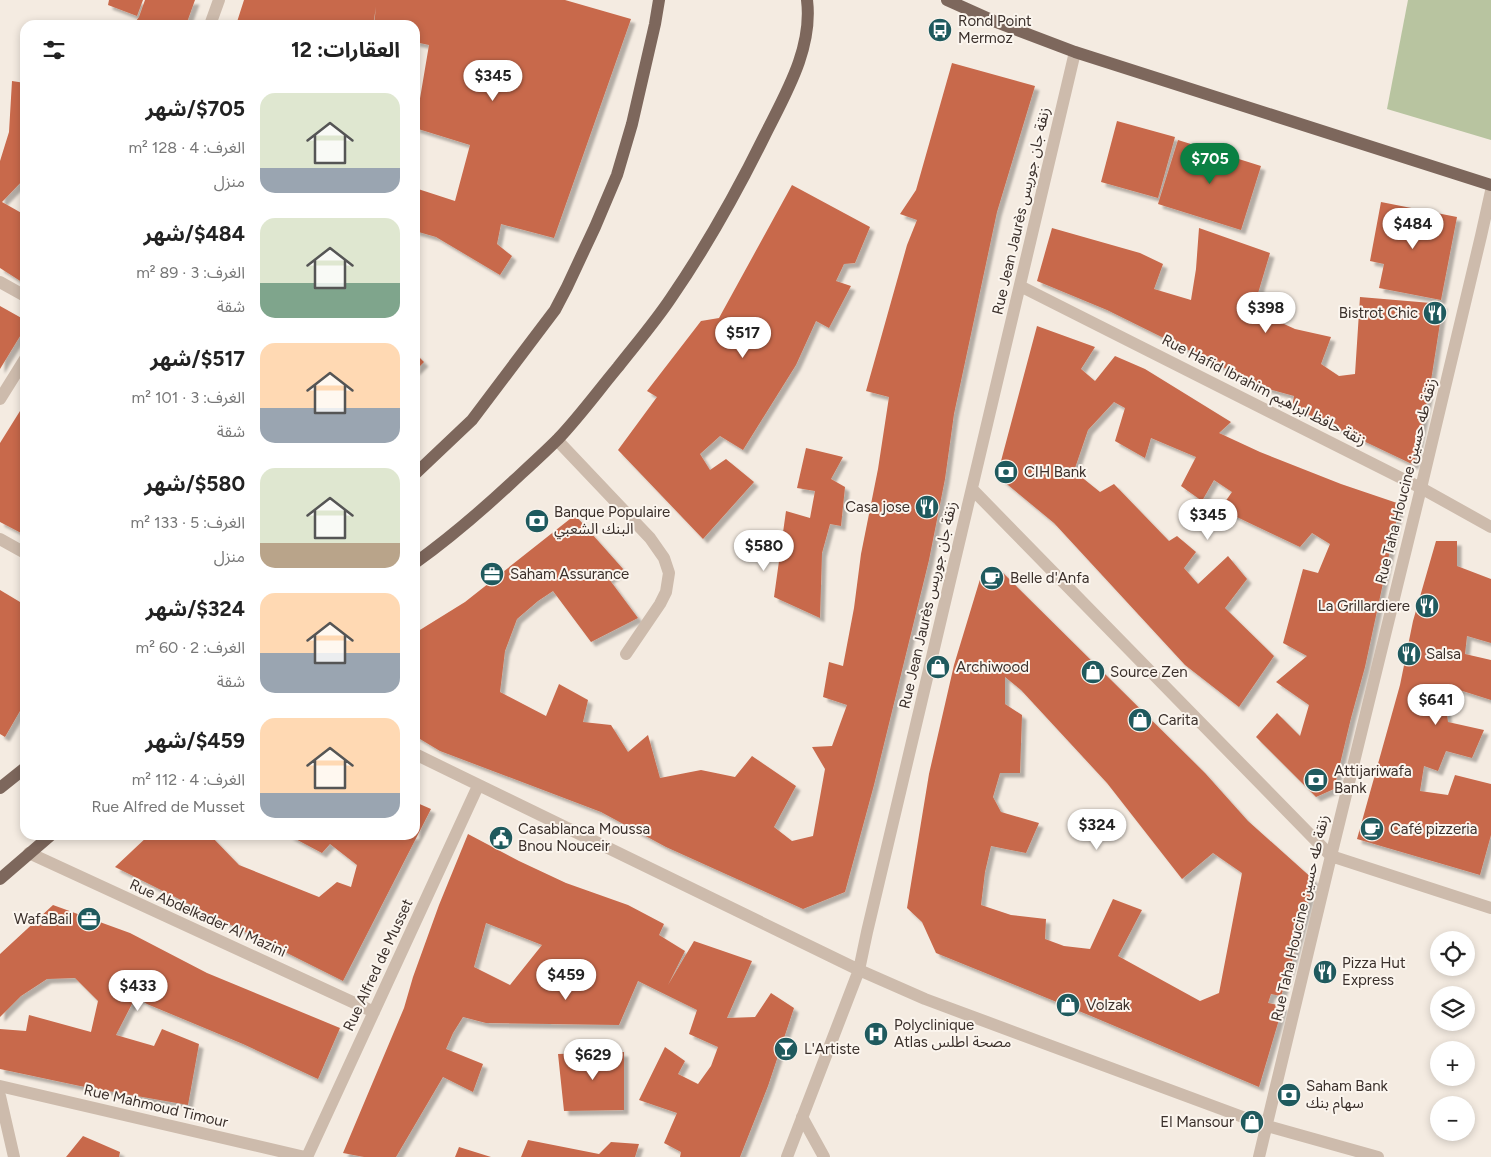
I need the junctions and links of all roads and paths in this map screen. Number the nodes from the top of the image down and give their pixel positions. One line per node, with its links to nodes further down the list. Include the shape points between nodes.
1 (219, 0): 5 (street)
2 (659, 0): 15 (main road, via 632,124 617,175 567,287 555,310 472,420)
3 (807, 0): 14 (main road, via 809,14 804,47 788,90 750,166 671,299)
4 (947, 0): 6 (main road, via 1009,28)
5 (212, 20)
6 (1075, 52): 7 (main road); 10 (street, Rue Jean Jaurès زنقة جان جوريس)
7 (1491, 185)
8 (1491, 190): 16 (street, Rue Taha Houcine زنقة طه حسين)
9 (0, 282): 11 (street)
10 (1020, 286): 16 (street, Rue Hafid Ibrahim زنقة حافظ ابراهيم); 17 (street, Rue Jean Jaurès زنقة جان جوريس)
11 (20, 293)
12 (20, 367): 13 (street)
13 (0, 399)
14 (557, 440): 21 (main road, via 477,514); 22 (street, via 650,538 664,558 669,573 660,604)
15 (420, 469)
16 (1422, 488): 18 (street, Rue Hafid Ibrahim زنقة حافظ ابراهيم); 29 (street, Rue Taha Houcine زنقة طه حسين)
17 (972, 489): 29 (street); 32 (street, Rue Jean Jaurès زنقة جان جوريس)
18 (1491, 527)
19 (0, 539): 20 (street)
20 (20, 550)
21 (420, 558)
22 (626, 654)
23 (420, 757): 25 (street)
24 (20, 772): 26 (main road)
25 (478, 786): 32 (street); 33 (street, Rue Alfred de Musset)
26 (0, 788)
27 (45, 840): 28 (main road)
28 (29, 853): 30 (main road); 33 (street, Rue Abdelkader Al Mazini)
29 (1331, 856): 31 (street); 37 (street, Rue Taha Houcine زنقة طه حسين)
30 (0, 879)
31 (1491, 908)
32 (860, 970): 36 (street, Rue Jean Jaurès زنقة جان جوريس); 37 (street, via 925,999)
33 (374, 1012): 39 (street, Rue Alfred de Musset)
34 (0, 1086): 39 (street, Rue Mahmoud Timour)
35 (0, 1096): 38 (street)
36 (802, 1117): 40 (street, Rue Jean Jaurès زنقة جان جوريس); 41 (street)
37 (1267, 1126): 42 (street, Rue Taha Houcine زنقة طه حسين); 43 (street)
38 (14, 1157)
39 (306, 1157)
40 (787, 1157)
41 (824, 1157)
42 (1259, 1157)
43 (1378, 1157)

